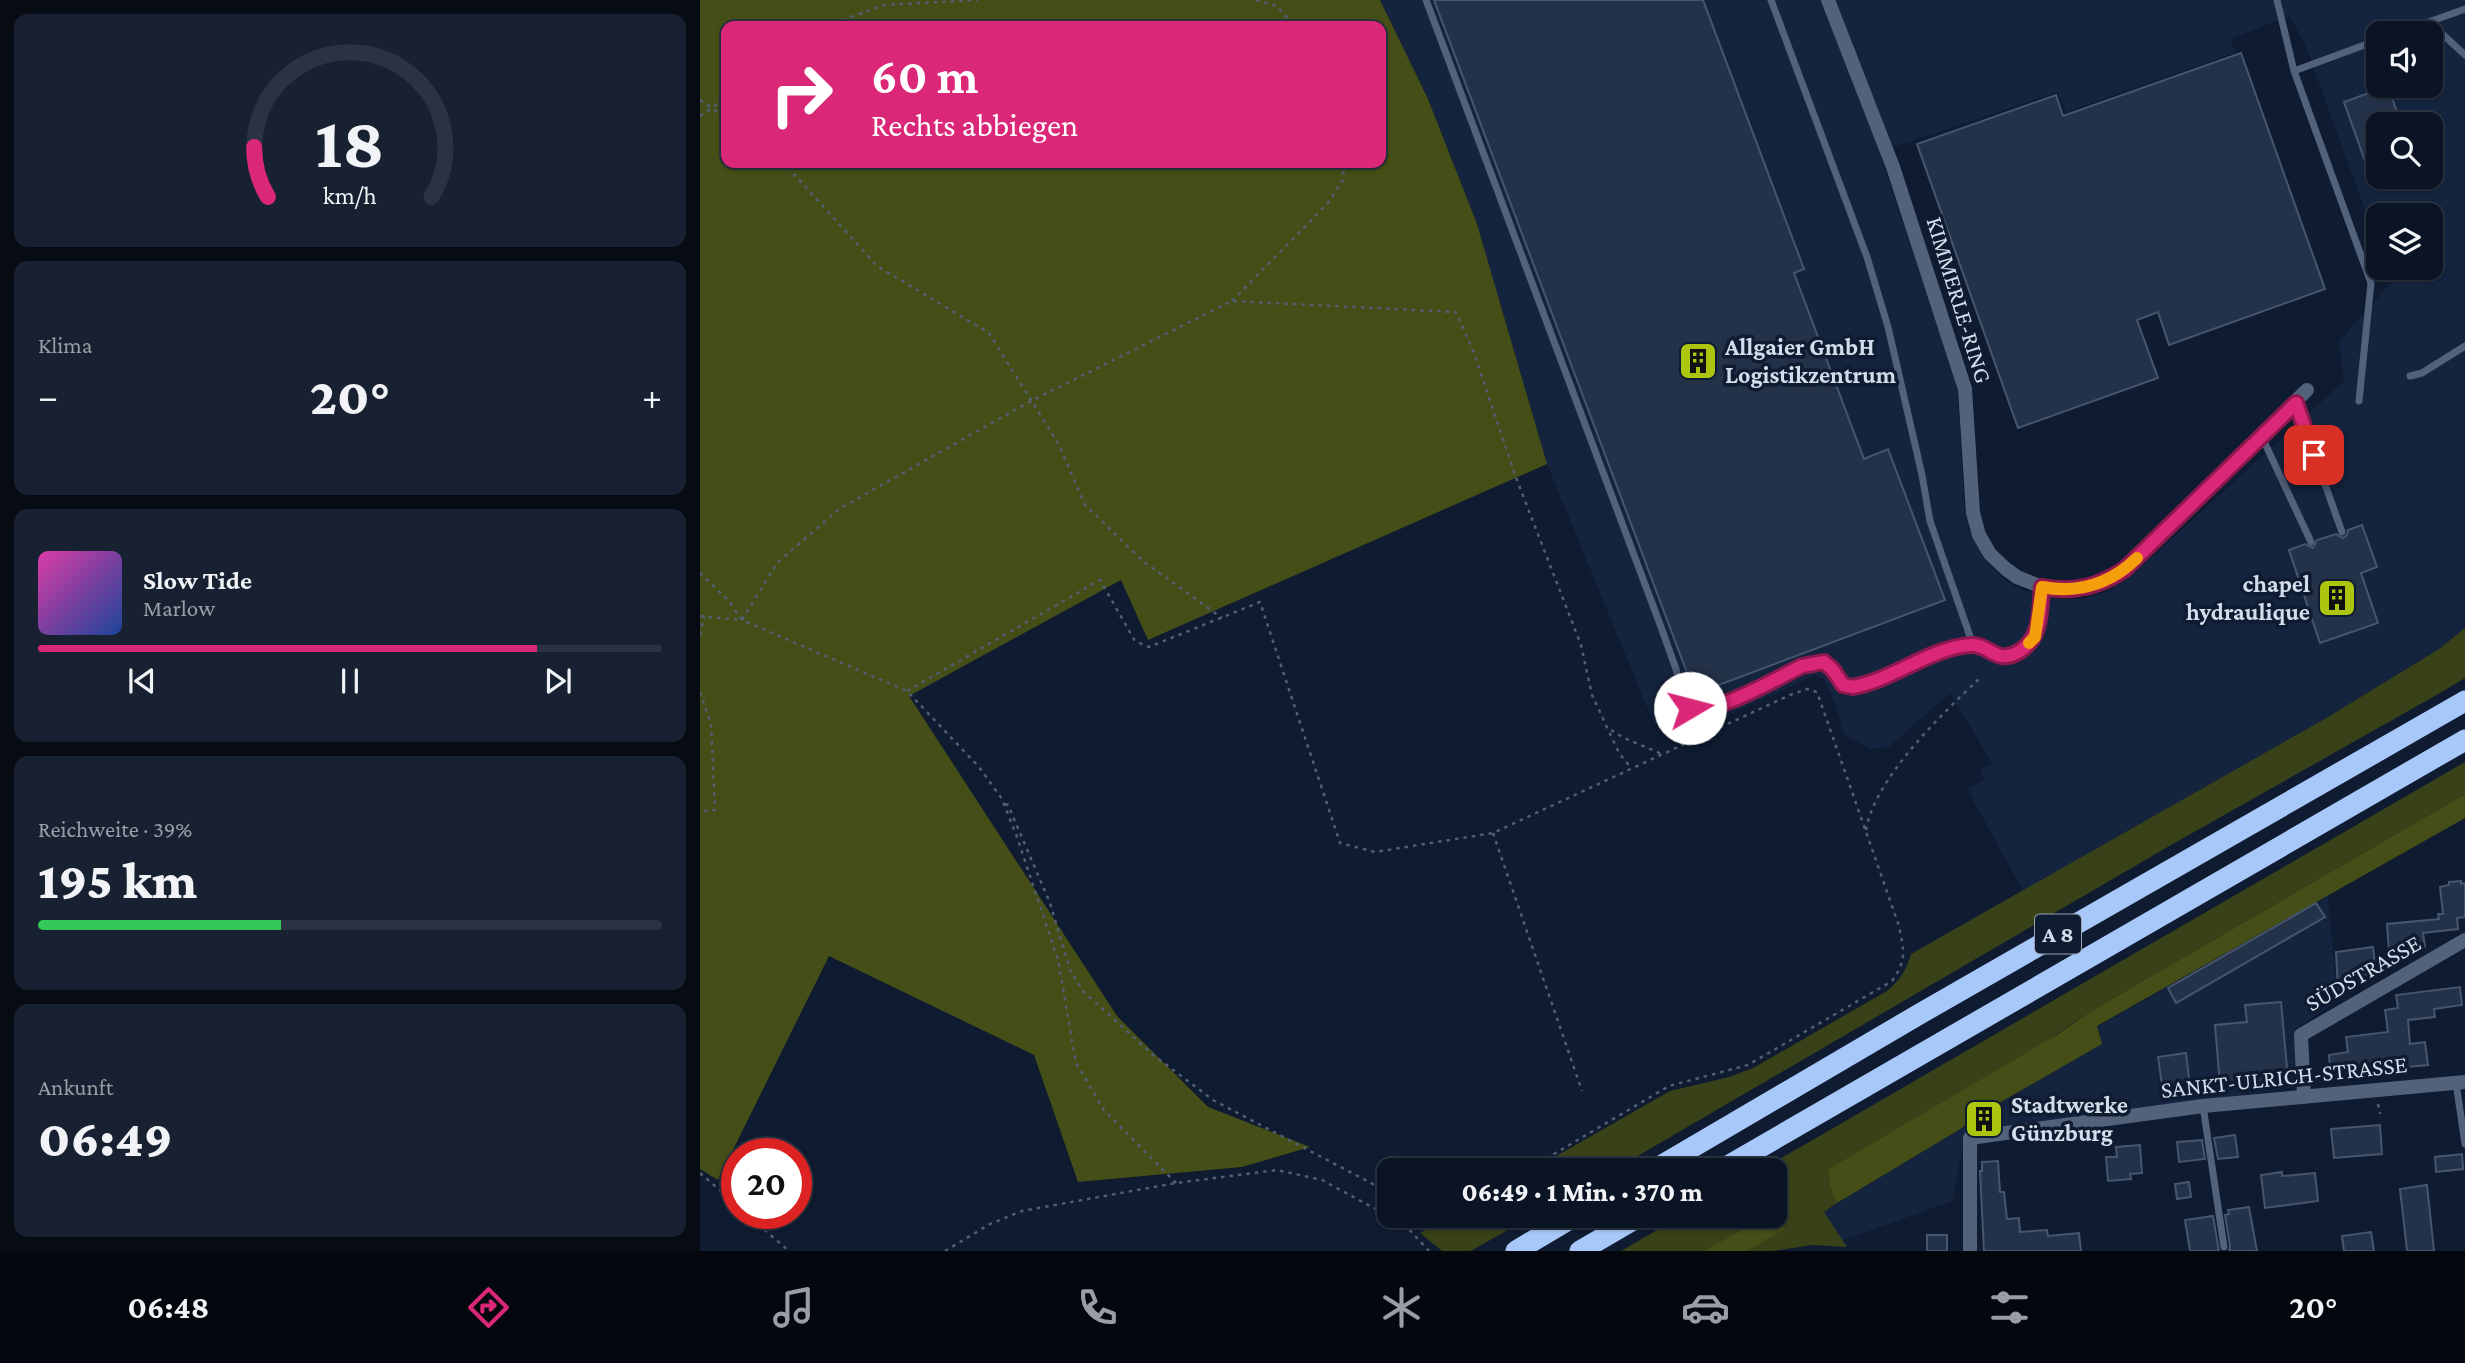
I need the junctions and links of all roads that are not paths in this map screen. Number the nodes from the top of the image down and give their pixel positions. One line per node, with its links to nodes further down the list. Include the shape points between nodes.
1 (1426, 0): 20 (lane, via 1661,627 1682,698 1690,708 1716,707 1802,666 1824,662 1843,685 1853,687 1948,650)
2 (1771, 0): 20 (lane, via 1867,257 1888,327 1930,521)
3 (1828, 0): 19 (street, KIMMERLE-RING, via 1894,167 1965,389 1975,524 1998,562 2017,577)
4 (2277, 0): 10 (lane)
5 (2465, 9): 6 (lane)
6 (2431, 21)
7 (2443, 35): 9 (lane)
8 (2366, 44): 10 (lane)
9 (2465, 55)
10 (2294, 71): 14 (lane, via 2371,283)
11 (2465, 346): 12 (lane, via 2423,373)
12 (2410, 376)
13 (2307, 390): 15 (street, KIMMERLE-RING)
14 (2359, 401)
15 (2296, 403): 16 (street, KIMMERLE-RING); 17 (lane)
16 (2262, 437): 18 (lane); 19 (street, KIMMERLE-RING, via 2115,576 2081,589)
17 (2342, 532)
18 (2311, 542)
19 (2042, 587): 20 (lane, via 2035,637 2022,650 2002,657)
20 (1973, 645)
21 (2465, 701): 28 (highway, A 8)
22 (2465, 740): 29 (highway, A 8)
23 (2465, 940): 25 (street, SÜDSTRASSE, via 2301,1035)
24 (2461, 1083): 25 (street, SANKT-ULRICH-STRASSE); 27 (lane)
25 (2304, 1097): 26 (street, SANKT-ULRICH-STRASSE)
26 (2203, 1105): 32 (lane); 35 (street, SANKT-ULRICH-STRASSE, via 1970,1138)
27 (2465, 1144)
28 (1674, 1158)
29 (1742, 1158)
30 (1555, 1228): 33 (highway)
31 (1619, 1228): 34 (highway)
32 (2224, 1247)
33 (1516, 1251)
34 (1580, 1251)
35 (1970, 1251)

